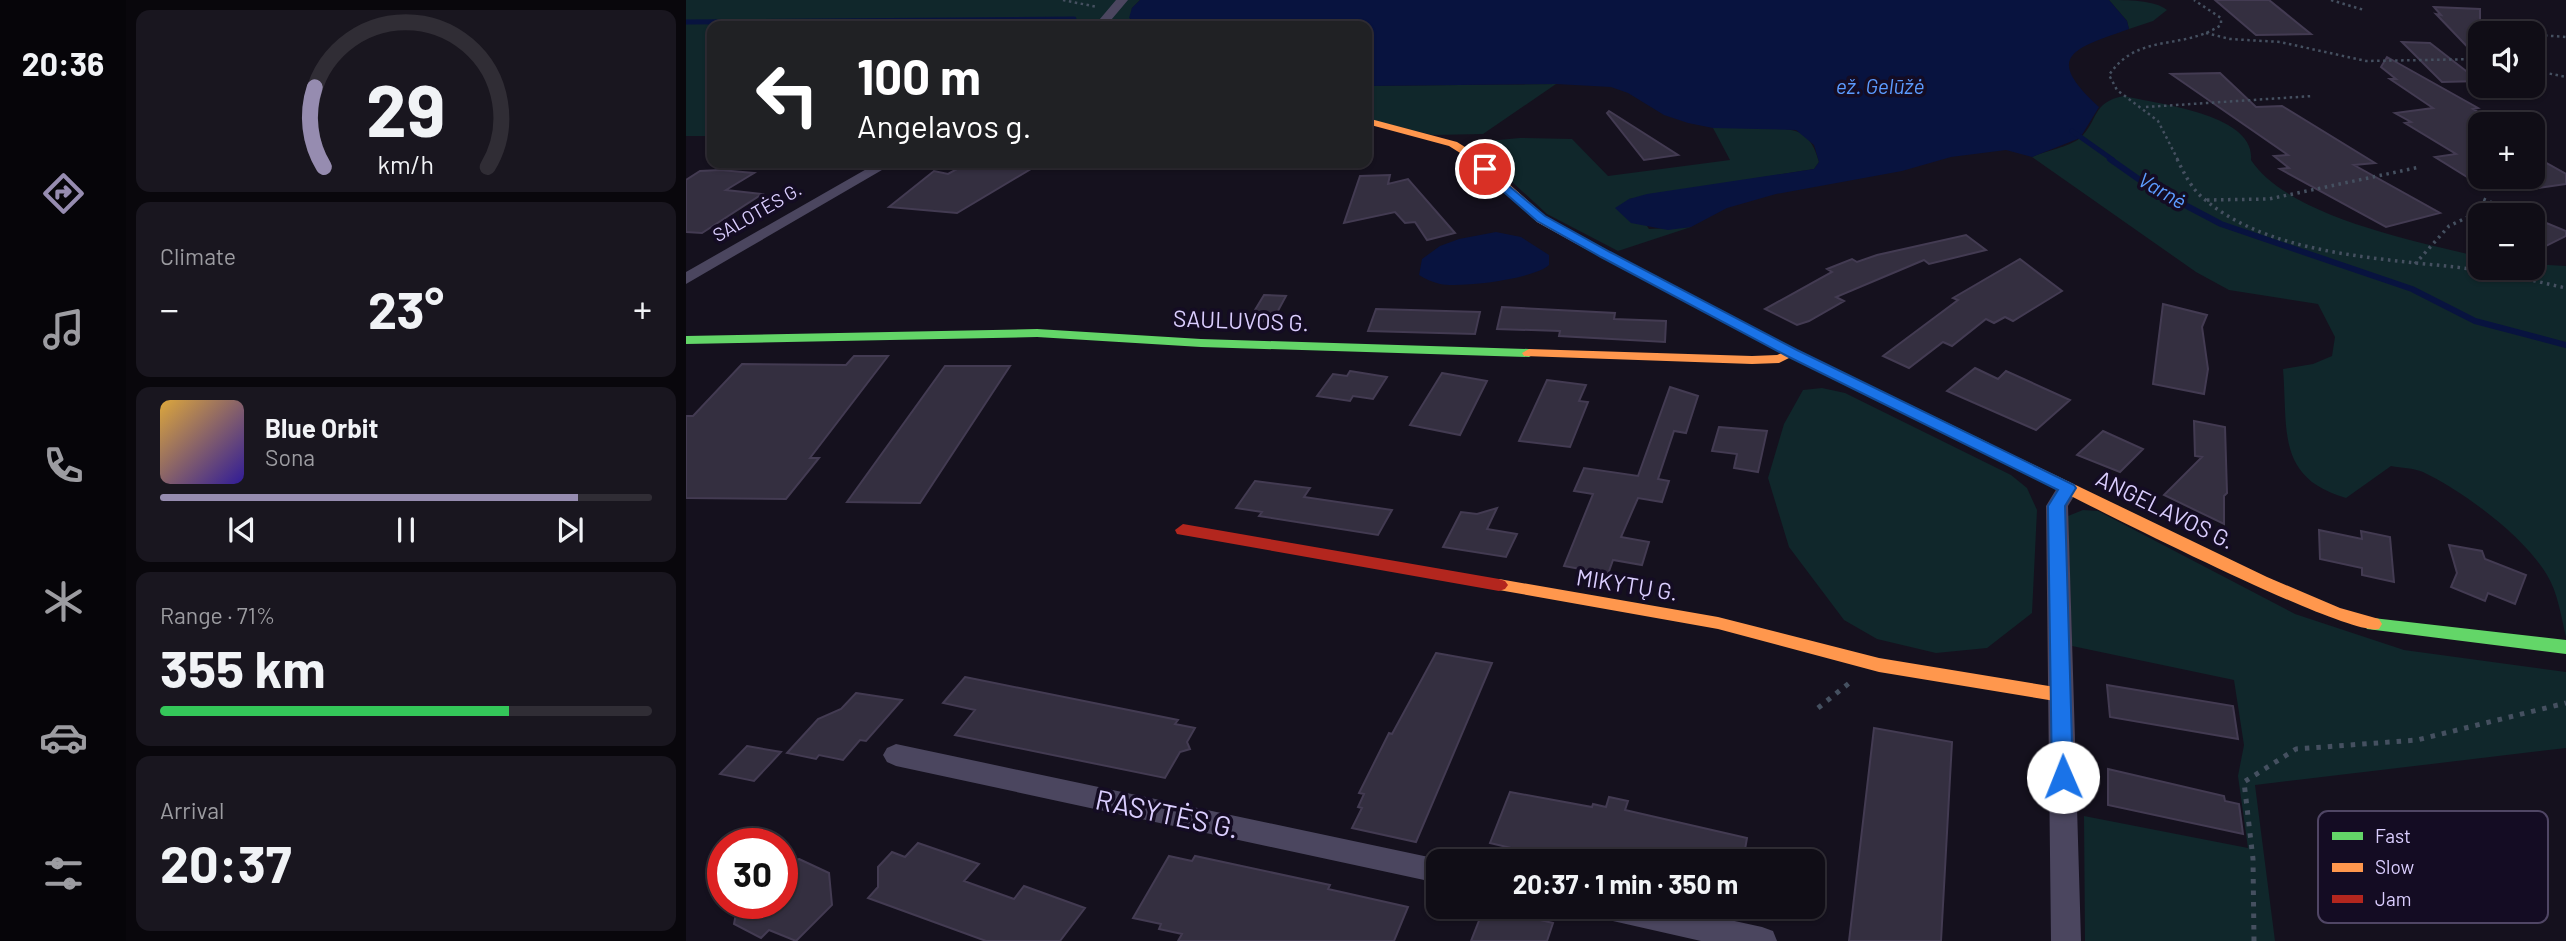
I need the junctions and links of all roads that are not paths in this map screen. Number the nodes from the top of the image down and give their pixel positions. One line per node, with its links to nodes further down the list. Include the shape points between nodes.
1 (1122, 0): 2 (street)
2 (1104, 21)
3 (1372, 122): 7 (street, ANGELAVOS G., via 1453,144 1541,219)
4 (878, 168): 5 (street, SALOTĖS G.)
5 (686, 279)
6 (686, 341): 7 (street, SAULUVOS G., via 1037,333 1201,343 1724,359 1772,360)
7 (1792, 353): 8 (street, ANGELAVOS G.)
8 (2068, 488): 10 (street, ANGELAVOS G., via 2334,612 2385,628); 11 (street, via 2057,506)
9 (1183, 530): 11 (street, MIKYTŲ G., via 1718,623 1867,662)
10 (2566, 647)
11 (2061, 695): 16 (street)
12 (895, 755): 13 (street, RASYTĖS G.)
13 (1426, 868)
14 (1663, 919): 15 (street)
15 (1762, 941)
16 (2066, 941)

